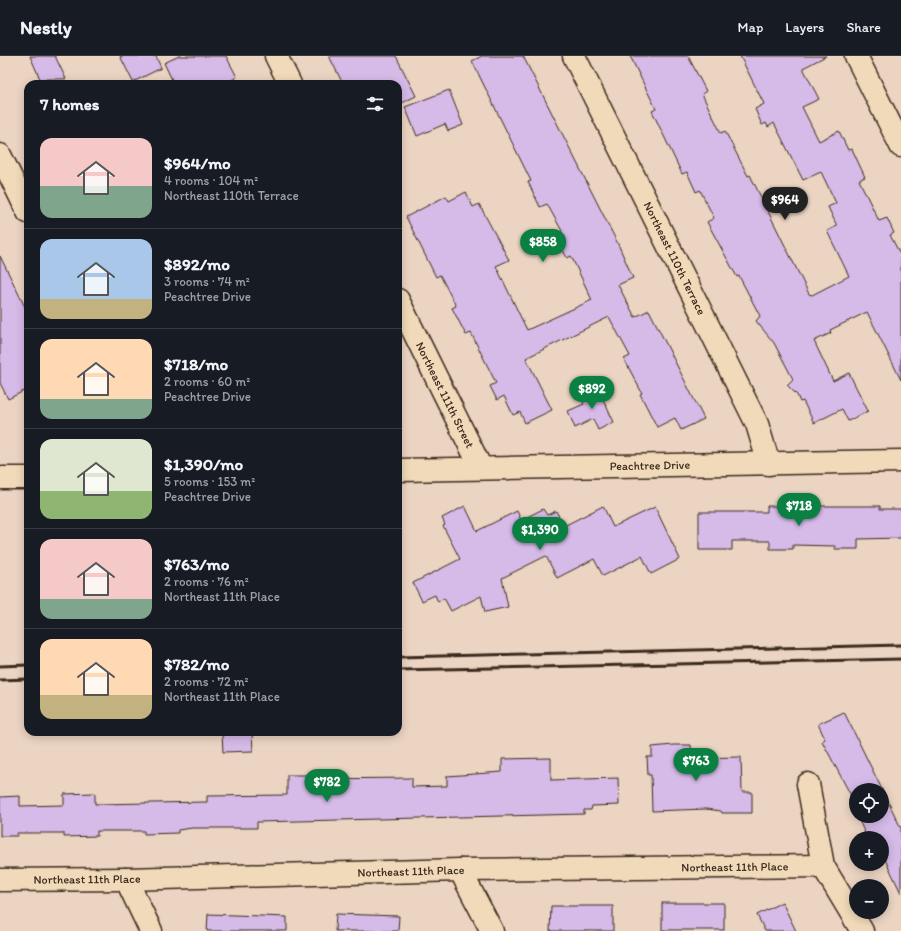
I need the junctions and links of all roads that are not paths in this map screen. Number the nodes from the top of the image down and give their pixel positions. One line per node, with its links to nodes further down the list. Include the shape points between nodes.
1 (276, 56): 4 (street)
2 (574, 56): 10 (street, Northeast 110th Terrace, via 757,424)
3 (856, 56): 5 (street)
4 (288, 80)
5 (901, 146)
6 (0, 156): 7 (street)
7 (24, 204)
8 (402, 308): 11 (street, Northeast 111th Street)
9 (901, 461): 10 (street, Peachtree Drive)
10 (769, 464): 11 (street, Peachtree Drive)
11 (481, 468): 12 (street, Peachtree Drive)
12 (402, 470)
13 (0, 478): 14 (street)
14 (24, 478)
15 (808, 784): 16 (street)
16 (823, 866): 17 (street, Northeast 11th Place); 22 (street)
17 (460, 870): 18 (street, Northeast 11th Place); 21 (street)
18 (126, 879): 19 (street, Northeast 11th Place); 20 (street)
19 (0, 880)
20 (151, 931)
21 (492, 931)
22 (862, 931)

